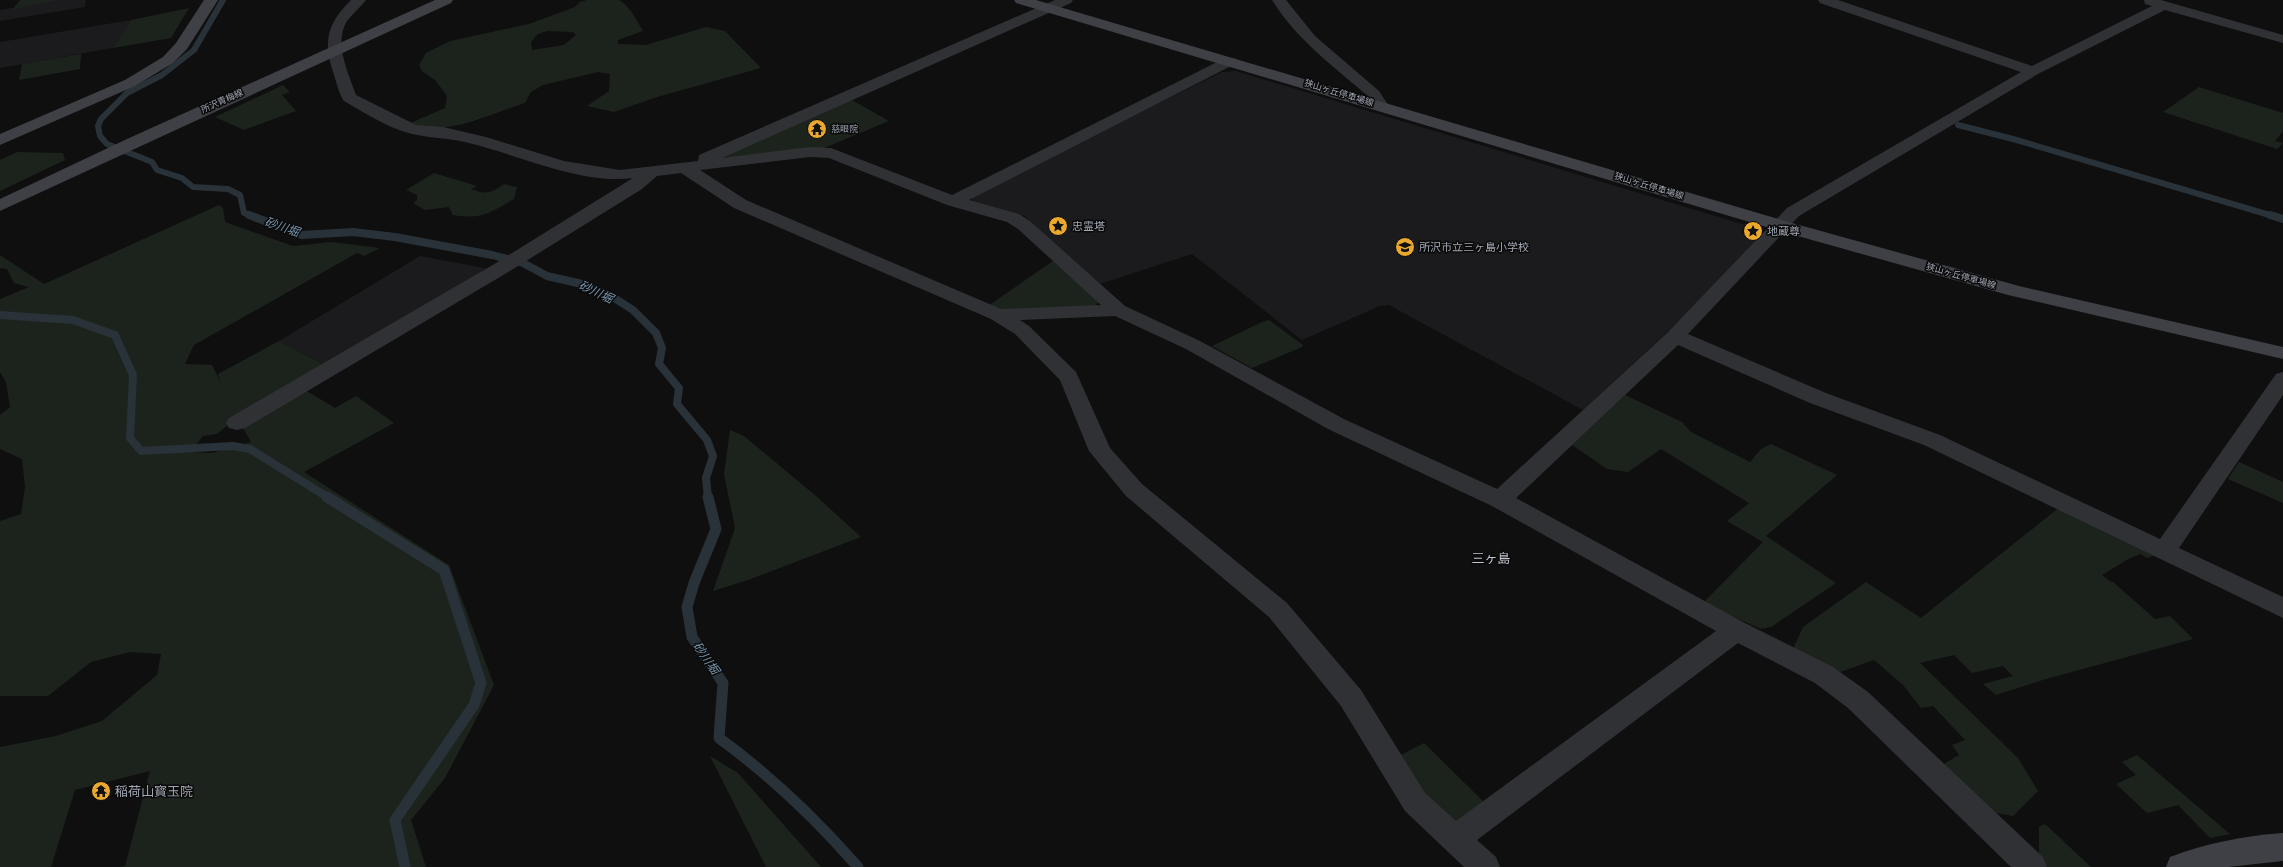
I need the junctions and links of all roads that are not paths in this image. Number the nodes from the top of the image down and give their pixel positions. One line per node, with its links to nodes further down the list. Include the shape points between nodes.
1 (211, 0): 16 (main road, via 182,46 168,60 130,83)
2 (359, 0): 12 (street, via 345,14 336,30)
3 (446, 0): 12 (main road, 所沢青梅線)
4 (1020, 0): 10 (main road, 狭山ヶ丘停車場線)
5 (1066, 0): 10 (street)
6 (1279, 0): 15 (street, via 1287,14 1308,36 1374,94)
7 (1825, 0): 14 (street)
8 (2146, 0): 9 (street)
9 (2164, 5): 11 (street); 14 (street)
10 (1048, 7): 13 (main road, 狭山ヶ丘停車場線); 17 (street)
11 (2283, 39)
12 (335, 50): 18 (street, via 349,98 400,125 414,130 436,130 486,142 582,170 620,176); 20 (main road, 所沢青梅線)
13 (1230, 61): 15 (main road, 狭山ヶ丘停車場線); 19 (street)
14 (2033, 71): 21 (street, via 1793,212)
15 (1380, 105): 21 (main road, 狭山ヶ丘停車場線)
16 (0, 140)
17 (685, 168): 18 (street); 19 (street, via 810,152 832,153); 23 (street, via 740,204)
18 (650, 173): 27 (street, via 636,185 523,255)
19 (953, 201): 22 (street, via 1012,218 1024,225)
20 (0, 206)
21 (1779, 225): 24 (street); 25 (main road, 狭山ヶ丘停車場線, via 2015,292)
22 (1118, 310): 23 (street); 28 (street, via 1193,345 1336,424)
23 (998, 315): 32 (street, via 1022,330 1069,377 1100,451 1134,490 1278,610 1351,698 1415,802)
24 (1675, 336): 28 (street); 29 (street, via 1818,398 1932,440)
25 (2283, 353)
26 (2283, 379): 29 (street)
27 (237, 423)
28 (1500, 500): 31 (street)
29 (2165, 550): 30 (street)
30 (2283, 608)
31 (1736, 630): 32 (street); 35 (street, via 1824,675 1858,700)
32 (1454, 839): 34 (street)
33 (2283, 847): 36 (main road, via 2199,859)
34 (1485, 867)
35 (2032, 867)
36 (2181, 867)

